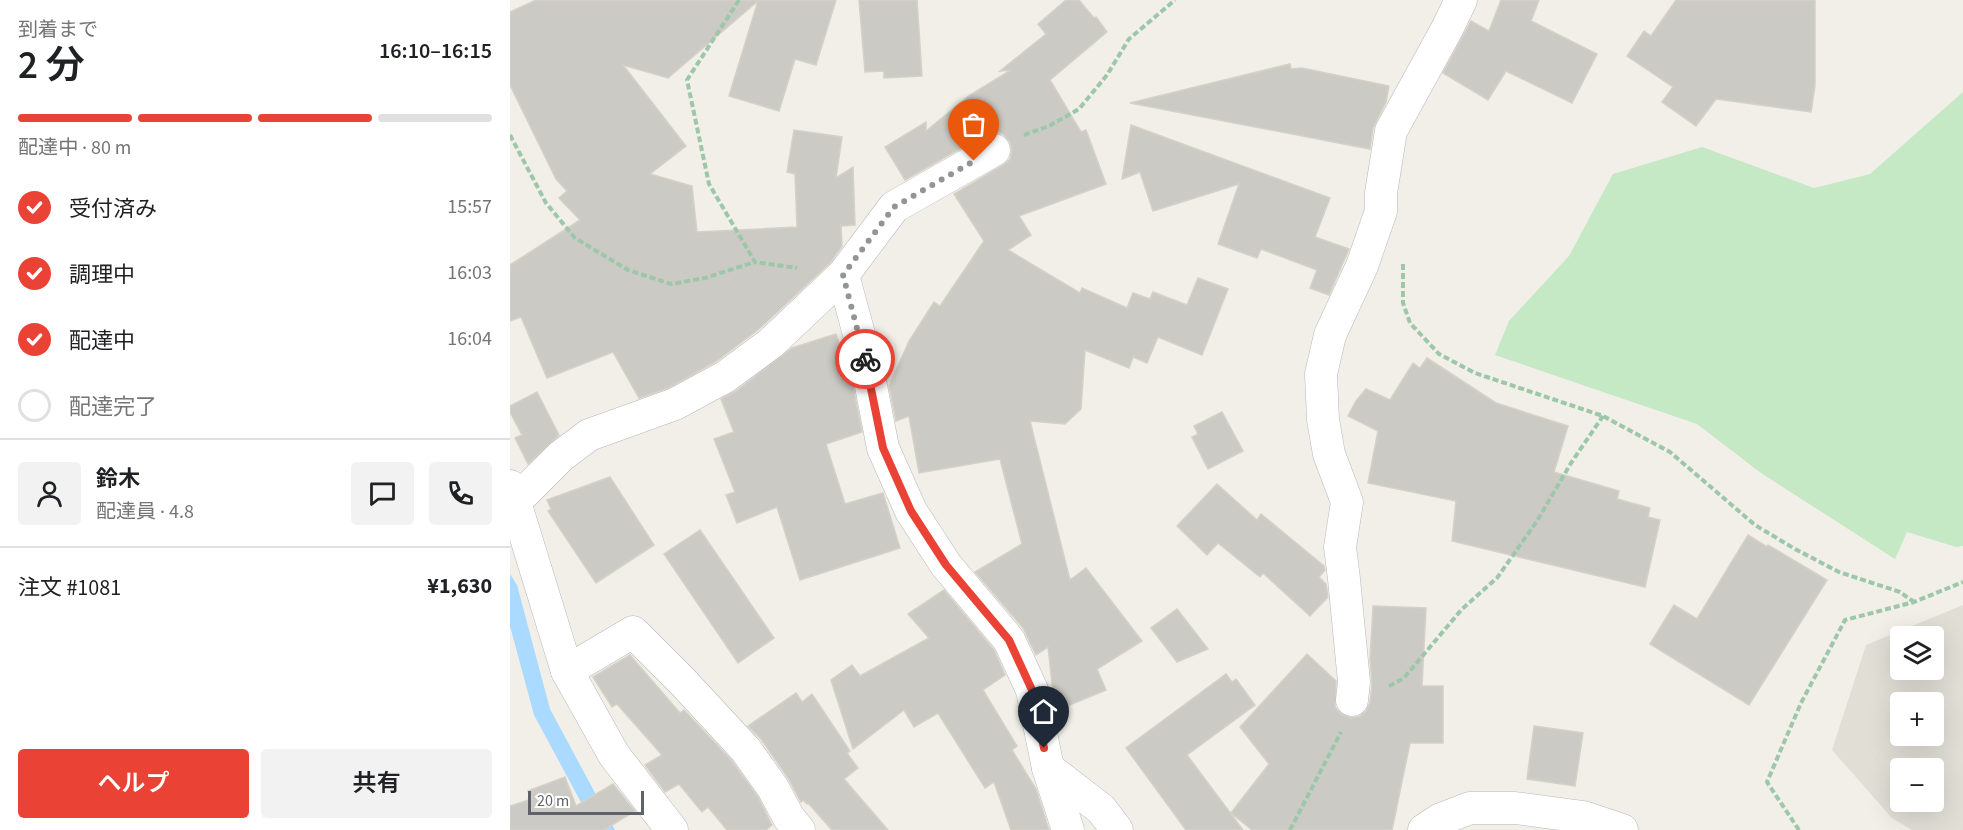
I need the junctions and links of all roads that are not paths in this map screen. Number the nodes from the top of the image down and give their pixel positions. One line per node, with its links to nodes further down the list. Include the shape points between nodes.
1 (1461, 0): 6 (street, via 1391,131 1381,193 1382,211 1330,335 1321,374 1329,454 1347,502 1340,547 1354,682)
2 (994, 150): 3 (street, via 894,207)
3 (843, 275): 4 (street, via 771,343 725,377 675,404 590,435 561,456 519,498); 7 (street, via 866,360 883,448 911,511 946,565 1009,640 1032,690)
4 (512, 492): 5 (street)
5 (567, 670): 8 (street, via 614,755); 9 (street, via 633,632 746,750)
6 (1352, 700)
7 (1048, 768): 10 (street); 11 (street, via 1101,810)
8 (672, 830)
9 (799, 830)
10 (1068, 830)
11 (1117, 830)
12 (1424, 830): 13 (street, via 1470,807 1583,817)
13 (1622, 830)

